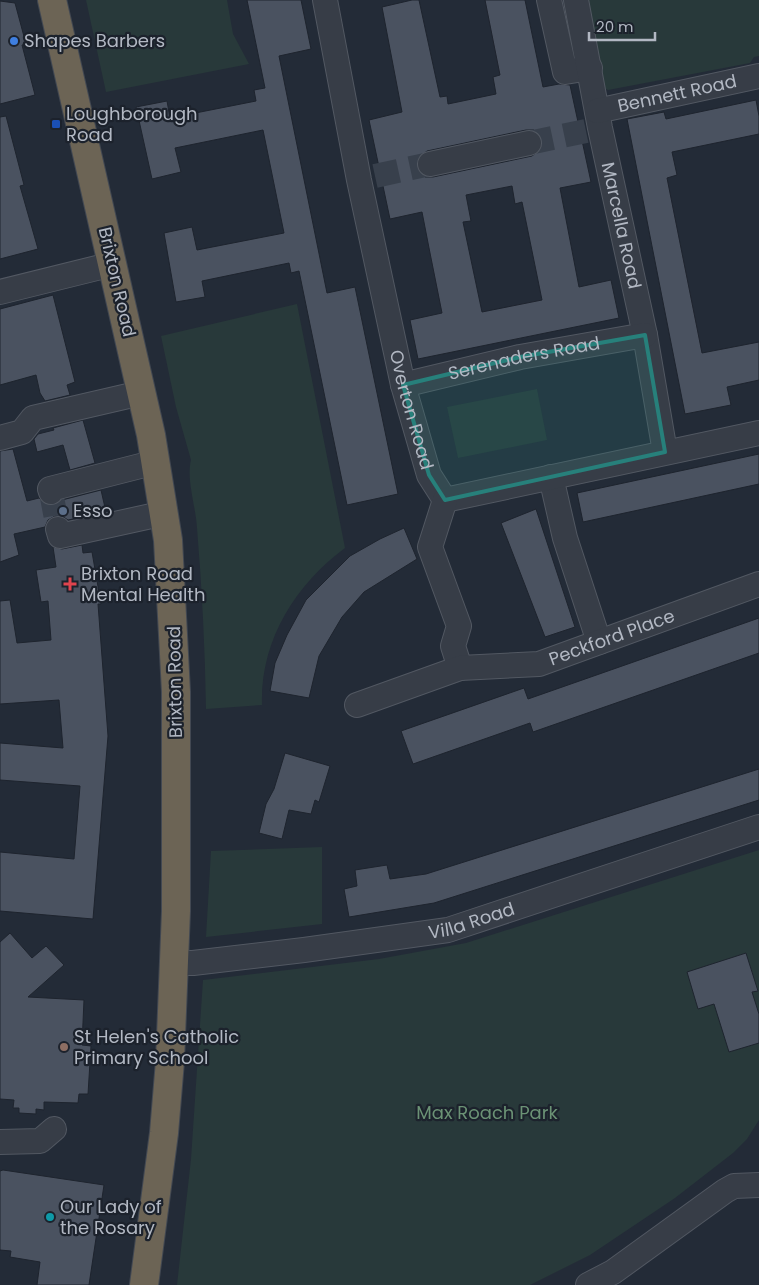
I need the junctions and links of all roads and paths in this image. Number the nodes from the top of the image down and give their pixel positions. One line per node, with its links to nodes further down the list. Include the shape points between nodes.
1 (52, 0): 10 (highway, Brixton Road)
2 (325, 0): 13 (street, Overton Road, via 367,178)
3 (549, 0): 5 (street, via 564,72)
4 (576, 0): 5 (street, Marcella Road)
5 (590, 68): 7 (street, Marcella Road)
6 (759, 76): 7 (street, Bennett Road)
7 (594, 123): 12 (street, Marcella Road)
8 (529, 143): 9 (street)
9 (430, 164)
10 (113, 264): 11 (street); 14 (highway, Brixton Road)
11 (0, 292)
12 (645, 335): 13 (street, Serenaders Road, via 520,357); 17 (street, Marcella Road)
13 (403, 385): 21 (street, Overton Road, via 428,475)
14 (142, 393): 16 (street, via 33,418 22,432); 18 (highway, Brixton Road)
15 (759, 433): 17 (street)
16 (0, 438)
17 (665, 452): 19 (street)
18 (156, 462): 20 (street, via 50,489); 22 (highway, Brixton Road)
19 (551, 477): 21 (street); 25 (street, via 565,538)
20 (51, 492)
21 (445, 500): 26 (street, via 430,547 459,626 453,646)
22 (165, 513): 23 (street, via 60,536); 29 (highway, Brixton Road, via 176,692)
23 (58, 529)
24 (759, 584): 25 (street, Peckford Place)
25 (599, 642): 26 (street, Peckford Place, via 538,664)
26 (460, 668): 27 (street, Peckford Place)
27 (357, 705)
28 (759, 827): 29 (street, Villa Road, via 448,930 304,950)
29 (174, 963): 33 (highway, Brixton Road, via 164,1133)
30 (54, 1129): 31 (street, via 40,1141)
31 (0, 1142)
32 (759, 1185): 34 (street, via 734,1186 725,1191 614,1272)
33 (144, 1285)
34 (588, 1285)

